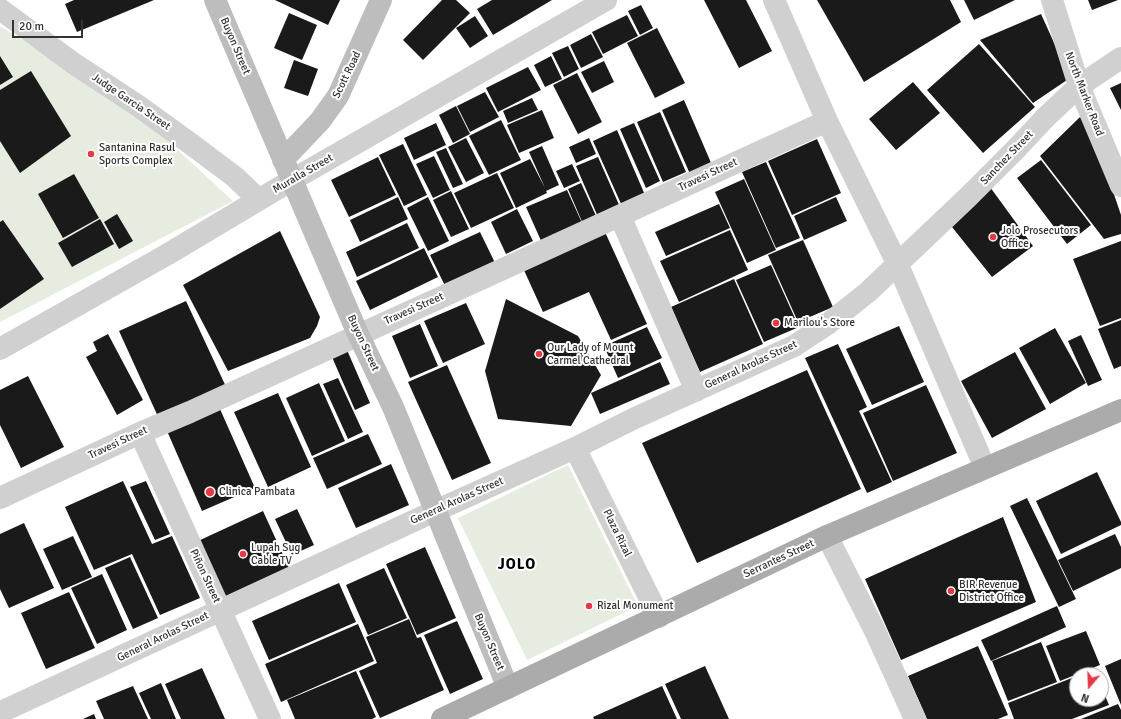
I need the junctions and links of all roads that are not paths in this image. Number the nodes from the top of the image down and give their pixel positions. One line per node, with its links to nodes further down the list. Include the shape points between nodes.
1 (216, 0): 10 (main road, Buyon Street)
2 (381, 0): 10 (main road, Scott Road, via 338,96 320,121)
3 (606, 0): 11 (street, Muralla Street)
4 (774, 0): 9 (street)
5 (1052, 0): 8 (street, North Marker Road)
6 (0, 9): 13 (street, Judge Garcia Street, via 191,144 235,177)
7 (1121, 58): 8 (street, Sanchez Street)
8 (1079, 86): 12 (street, North Marker Road); 15 (street, Sanchez Street)
9 (827, 121): 14 (street, Travesi Street); 15 (street)
10 (283, 160): 11 (main road, Buyon Street)
11 (292, 180): 13 (street, Muralla Street); 16 (main road, Buyon Street)
12 (1121, 186)
13 (259, 200): 17 (street, Muralla Street)
14 (620, 216): 16 (street, Travesi Street); 18 (street)
15 (898, 265): 18 (street, General Arolas Street, via 829,323 794,346); 22 (street)
16 (358, 334): 20 (street, Travesi Street, via 198,409); 24 (main road, Buyon Street, via 393,407)
17 (0, 349)
18 (696, 391): 21 (street, General Arolas Street)
19 (1121, 410): 22 (main road, Serrantes Street)
20 (140, 433): 23 (street, Travesi Street); 26 (street, Piñon Street)
21 (575, 448): 24 (street, General Arolas Street); 27 (street, Plaza Rizal)
22 (985, 468): 25 (main road, Serrantes Street)
23 (0, 498)
24 (435, 510): 26 (street, General Arolas Street); 28 (main road, Buyon Street)
25 (827, 536): 27 (main road, Serrantes Street); 32 (street, via 875,631)
26 (220, 610): 29 (street, General Arolas Street); 30 (street, Piñon Street)
27 (659, 617): 28 (main road, Serrantes Street)
28 (508, 688): 31 (main road, Serrantes Street)
29 (2, 713)
30 (270, 719)
31 (442, 719)
32 (915, 719)

